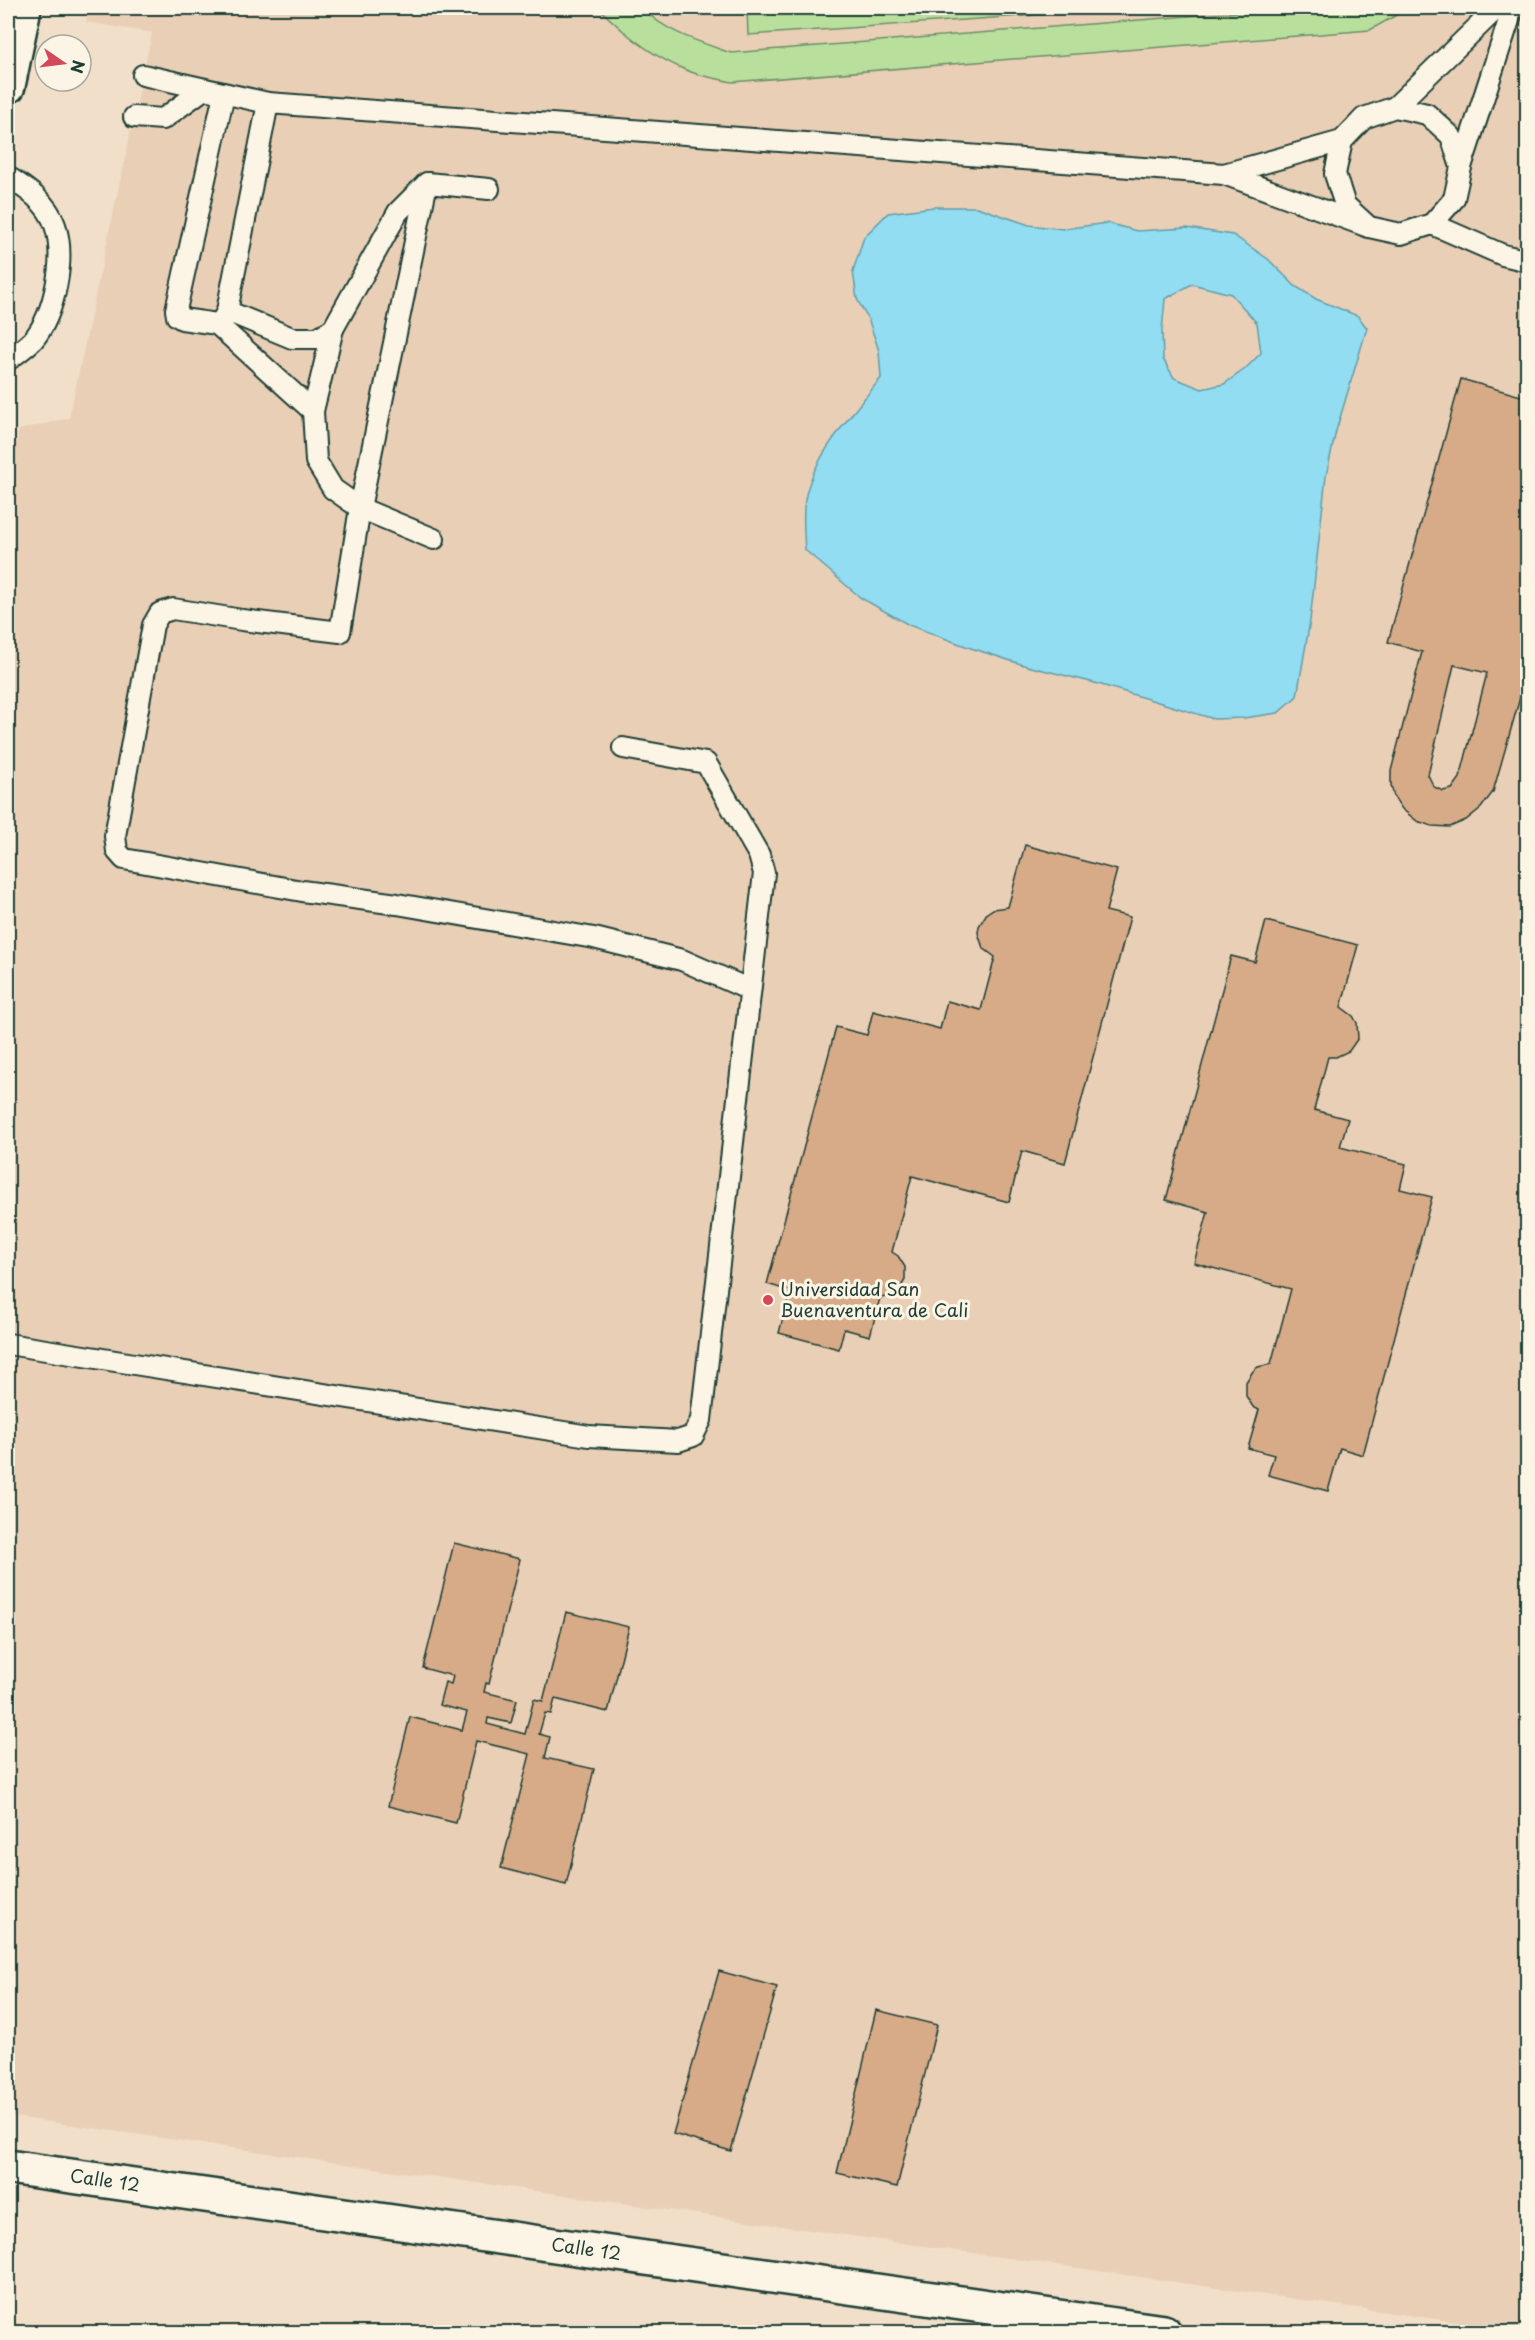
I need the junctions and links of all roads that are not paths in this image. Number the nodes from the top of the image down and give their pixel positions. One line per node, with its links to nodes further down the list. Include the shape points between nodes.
1 (24, 8): 5 (street)
2 (1497, 8): 9 (lane)
3 (1513, 8): 12 (lane)
4 (143, 75): 6 (lane)
5 (8, 86)
6 (204, 89): 7 (lane); 10 (lane, via 163,119)
7 (224, 94): 8 (lane); 20 (lane, via 176,310 182,319)
8 (268, 103): 13 (lane); 20 (lane)
9 (1395, 107): 11 (lane, via 1364,118); 12 (lane, via 1426,114 1451,136)
10 (134, 117)
11 (1342, 141): 13 (lane); 18 (lane, via 1335,174 1345,205)
12 (1461, 167): 17 (lane, via 1454,199)
13 (1224, 174): 18 (lane)
14 (8, 177): 22 (lane, via 32,192 45,207 55,225 60,252 49,313 33,339)
15 (427, 183): 16 (lane); 21 (lane, via 398,212); 24 (lane)
16 (489, 189)
17 (1432, 224): 18 (lane, via 1401,234); 19 (lane, via 1503,255)
18 (1369, 227)
19 (1527, 261)
20 (222, 317): 21 (lane, via 292,338 317,338); 23 (lane)
21 (333, 329): 23 (lane)
22 (8, 360)
23 (313, 411): 24 (lane, via 316,461 333,489)
24 (360, 508): 25 (lane); 27 (lane, via 340,632 173,609 160,613 153,625 115,836 117,851 124,858 200,873 594,938 682,960)
25 (434, 539)
26 (622, 748): 27 (lane, via 706,763 759,855 764,873)
27 (750, 990): 28 (lane, via 701,1420 693,1436 678,1441 589,1436)
28 (8, 1344)
29 (8, 2167): 30 (street, Calle 12)
30 (1164, 2332)

